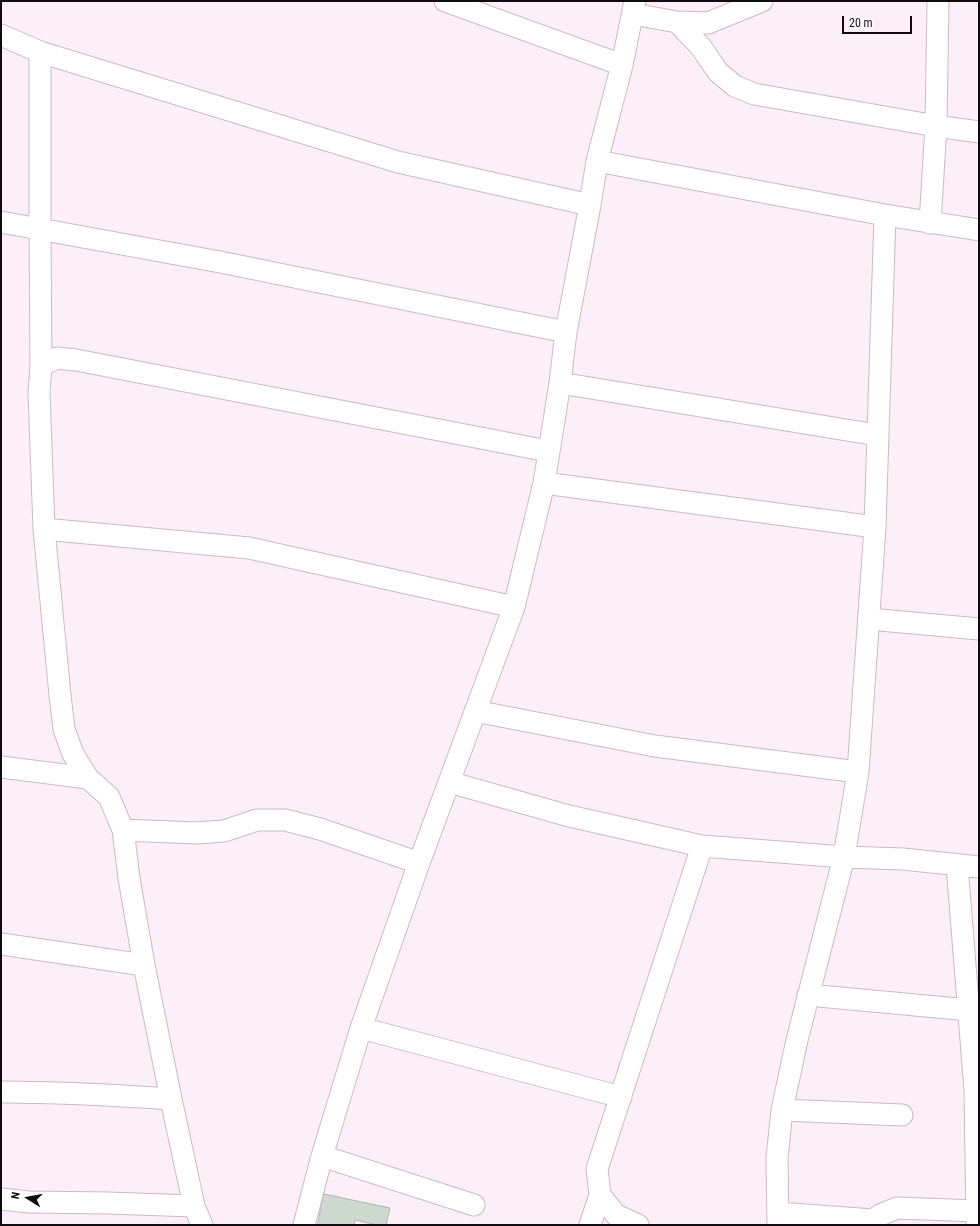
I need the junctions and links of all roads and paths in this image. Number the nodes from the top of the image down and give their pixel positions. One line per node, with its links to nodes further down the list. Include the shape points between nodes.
1 (445, 1): 8 (street)
2 (762, 1): 5 (street, via 708,23)
3 (938, 1): 9 (street)
4 (634, 7): 5 (street); 8 (street)
5 (677, 22): 9 (street, via 701,48 718,72 735,86 754,94)
6 (1, 35): 7 (street)
7 (40, 52): 12 (street, via 398,162); 16 (street)
8 (622, 65): 11 (street)
9 (936, 126): 10 (street); 15 (street)
10 (979, 132)
11 (597, 161): 12 (street); 13 (street)
12 (590, 205): 18 (street)
13 (885, 215): 15 (street); 21 (street)
14 (1, 222): 16 (street)
15 (930, 223): 17 (street)
16 (40, 230): 18 (street, via 220,262); 19 (street)
17 (979, 230)
18 (566, 332): 20 (street)
19 (41, 366): 22 (street, via 57,358 76,360); 24 (street, via 39,393)
20 (560, 383): 21 (street); 22 (street)
21 (877, 435): 25 (street)
22 (548, 451): 23 (street)
23 (544, 483): 25 (street); 26 (street)
24 (44, 528): 26 (street, via 249,548); 32 (street, via 64,729 73,754)
25 (875, 528): 27 (street)
26 (514, 607): 29 (street)
27 (869, 619): 28 (street); 31 (street)
28 (979, 629)
29 (475, 711): 31 (street, via 655,746); 33 (street)
30 (1, 767): 32 (street)
31 (858, 772): 36 (street)
32 (88, 778): 34 (street, via 109,797)
33 (449, 782): 35 (street, via 569,816); 37 (street)
34 (123, 830): 37 (street, via 196,833 224,831 257,820 285,820 320,829); 41 (street)
35 (702, 846): 36 (street); 48 (street)
36 (844, 857): 38 (street); 42 (street)
37 (419, 863): 44 (street)
38 (957, 865): 39 (street); 43 (street)
39 (979, 867)
40 (1, 944): 41 (street)
41 (144, 965): 49 (street)
42 (808, 995): 43 (street); 50 (street)
43 (969, 1010): 45 (street)
44 (361, 1028): 48 (street); 53 (street)
45 (975, 1031): 46 (street)
46 (977, 1091): 52 (street)
47 (1, 1092): 49 (street, via 104,1094)
48 (621, 1097): 54 (street, via 596,1169)
49 (170, 1099): 57 (street)
50 (782, 1110): 51 (street); 59 (street, via 777,1158)
51 (902, 1115)
52 (977, 1142): 58 (street)
53 (322, 1156): 56 (street); 61 (street)
54 (600, 1196): 62 (street); 63 (street, via 616,1215)
55 (1, 1199): 57 (street)
56 (474, 1205)
57 (194, 1206): 60 (street)
58 (977, 1218): 59 (street, via 896,1208 873,1220)
59 (778, 1219)
60 (202, 1225)
61 (304, 1225)
62 (590, 1225)
63 (638, 1225)

